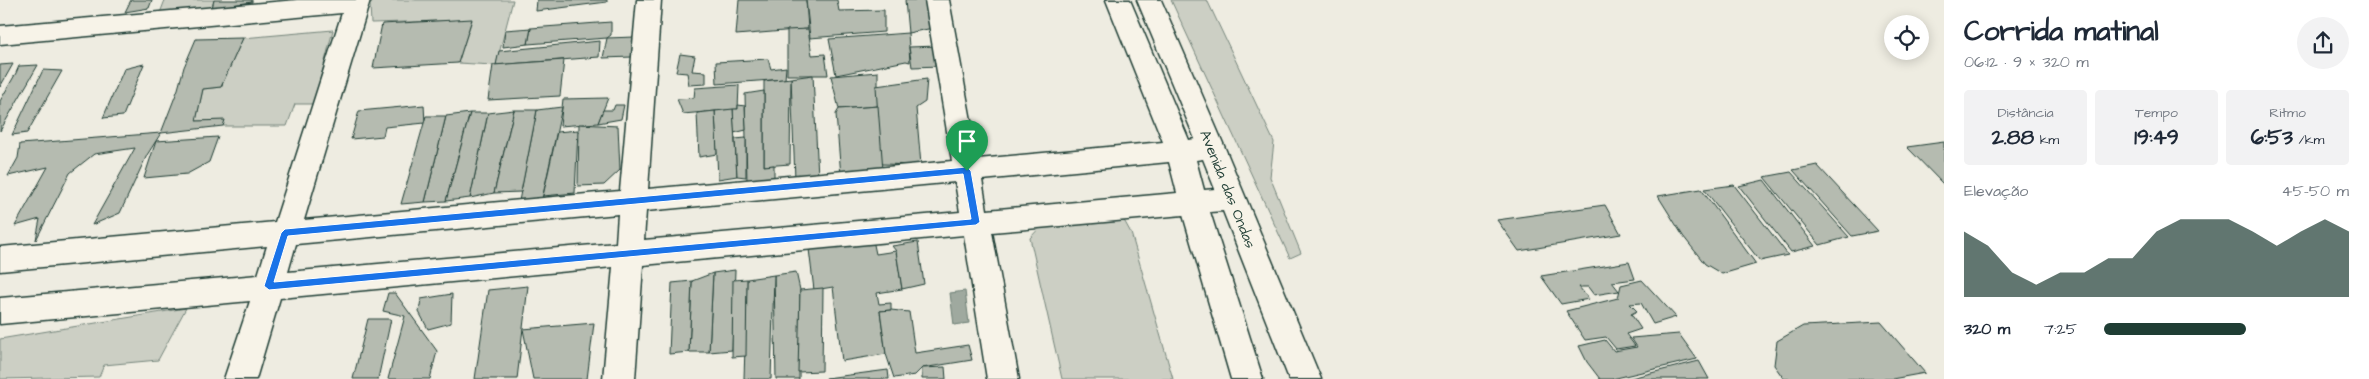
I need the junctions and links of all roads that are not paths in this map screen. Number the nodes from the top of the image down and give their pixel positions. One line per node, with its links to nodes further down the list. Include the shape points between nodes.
1 (648, 0): 11 (street)
2 (937, 0): 9 (street)
3 (1118, 0): 8 (street, Avenida das Ondas)
4 (1149, 0): 7 (street, Avenida das Ondas)
5 (358, 2): 6 (street); 14 (street)
6 (0, 35)
7 (1212, 148): 8 (street); 10 (street, Avenida das Ondas)
8 (1180, 151): 9 (street); 12 (street, Avenida das Ondas)
9 (967, 171): 11 (street); 13 (street)
10 (1231, 198): 12 (street); 23 (street, Avenida das Ondas)
11 (633, 201): 14 (street); 15 (street)
12 (1194, 202): 13 (street); 22 (street, Avenida das Ondas)
13 (976, 222): 15 (street); 21 (street)
14 (285, 233): 16 (street); 17 (street)
15 (628, 254): 17 (street); 20 (street)
16 (0, 259)
17 (269, 286): 18 (street); 19 (street)
18 (0, 311)
19 (240, 379)
20 (618, 379)
21 (1003, 379)
22 (1247, 379)
23 (1305, 379)

